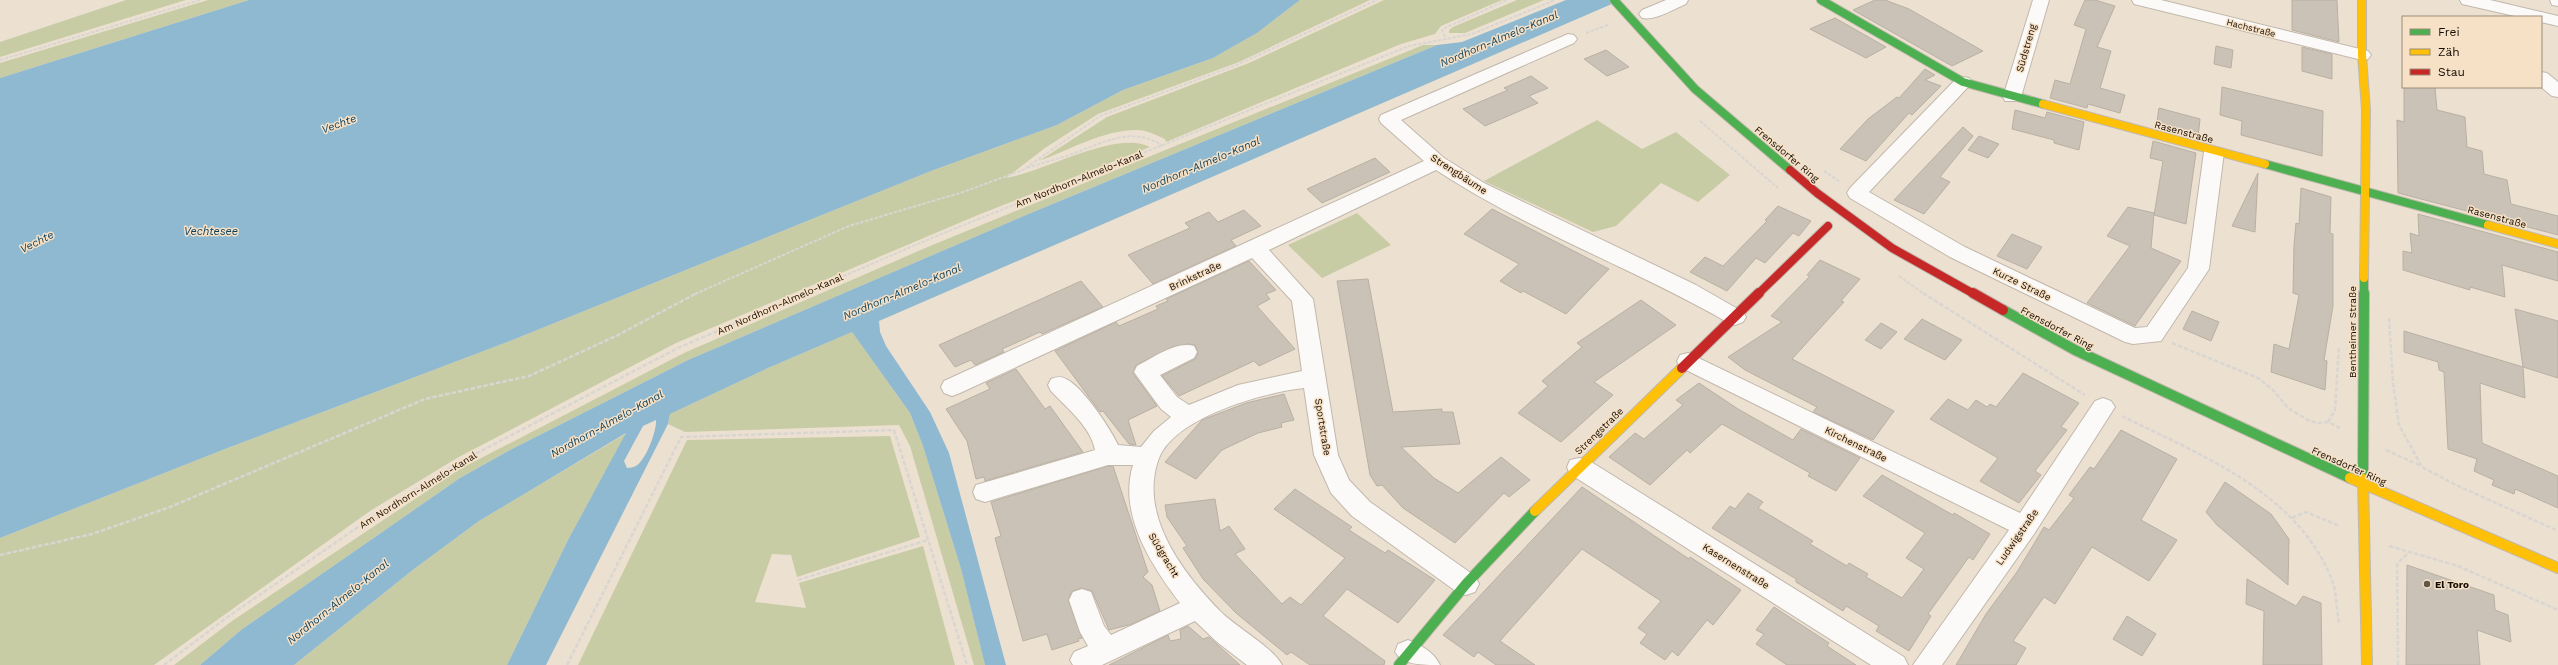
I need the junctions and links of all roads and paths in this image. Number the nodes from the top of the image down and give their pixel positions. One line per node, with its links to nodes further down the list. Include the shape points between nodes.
1 (200, 0): 22 (path)
2 (1377, 0): 32 (path, via 1239,64 1100,116)
3 (1507, 0): 19 (path, via 1445,28 1442,30)
4 (1555, 0): 19 (path, Am Nordhorn-Almelo-Kanal, via 1472,34)
5 (1614, 0): 55 (street, Frensdorfer Ring, via 1695,89 1817,193 1892,248 2075,350)
6 (1680, 0): 12 (street)
7 (1821, 0): 24 (street, Rasenstraße)
8 (2041, 0): 26 (street, Südstreng)
9 (2140, 0): 21 (street, Hachstraße)
10 (2362, 0): 21 (street, Bentheimer Straße)
11 (2468, 0): 13 (street)
12 (1648, 14)
13 (2531, 16)
14 (2542, 18): 16 (street)
15 (1609, 20): 17 (path)
16 (2558, 21)
17 (1610, 24): 18 (path); 20 (path)
18 (1615, 30)
19 (1445, 37): 28 (path, Am Nordhorn-Almelo-Kanal, via 1409,46)
20 (1568, 39): 30 (street, Strengbäume, via 1388,119)
21 (2362, 55): 34 (street, Bentheimer Straße, via 2366,110)
22 (0, 60)
23 (2542, 78): 25 (street)
24 (1963, 82): 26 (street, Rasenstraße); 35 (street)
25 (2558, 92)
26 (2012, 97): 29 (street, Rasenstraße)
27 (1696, 116): 33 (path)
28 (1162, 146): 32 (path, via 1154,140 1131,135); 70 (path, Am Nordhorn-Almelo-Kanal, via 934,237 700,339 554,413 458,463 377,514 229,616)
29 (2214, 152): 34 (street, Rasenstraße); 42 (street, via 2198,270)
30 (1437, 162): 38 (street, Brinkstraße); 41 (street, Strengbäume, via 1477,188 1688,290)
31 (1819, 167): 35 (path)
32 (1023, 170): 60 (path, via 963,192 849,226 710,286 618,335 530,376 425,399 170,507 92,534)
33 (1779, 189)
34 (2364, 192): 37 (street, Rasenstraße); 50 (street, Bentheimer Straße)
35 (1857, 193): 42 (street, Kurze Straße, via 1906,226 2022,285 2133,336)
36 (1828, 226): 41 (street, Strengstraße)
37 (2558, 244)
38 (1255, 248): 45 (street, Sportstraße, via 1302,299); 47 (street, Brinkstraße)
39 (1897, 275): 48 (path, via 1947,310)
40 (2388, 313): 54 (path, via 2393,383 2400,424 2406,441)
41 (1735, 317): 44 (street, Strengstraße)
42 (2153, 335): 50 (path, via 2258,378 2298,414 2317,423 2328,422)
43 (1186, 352): 49 (street, via 1145,372 1169,403)
44 (1688, 361): 53 (street, Strengstraße); 57 (street, Kirchenstraße)
45 (1315, 378): 49 (street, Südgracht, via 1264,384 1224,398); 63 (street, Sportstraße, via 1326,455 1340,486 1361,509)
46 (1059, 385): 51 (street, via 1082,409 1102,437 1108,447)
47 (952, 387)
48 (2103, 407): 57 (street, Ludwigstraße); 67 (path, via 2248,481 2278,504 2305,532 2322,557 2331,576)
49 (1188, 417): 52 (street, Südgracht, via 1163,437)
50 (2362, 439): 54 (path); 55 (street, Bentheimer Straße)
51 (1108, 456): 52 (street, via 1123,454); 56 (street)
52 (1147, 457): 65 (street, Südgracht, via 1142,475 1141,495 1150,533)
53 (1579, 467): 63 (street, Strengstraße); 74 (street, Kasernenstraße)
54 (2422, 467): 58 (path, via 2456,485)
55 (2364, 484): 61 (street, Frensdorfer Ring); 76 (street, Bentheimer Straße)
56 (985, 492)
57 (2025, 527): 75 (street, Ludwigstraße)
58 (2558, 530)
59 (928, 540): 62 (path); 71 (path, via 894,430 680,437); 72 (path)
60 (0, 555)
61 (2558, 568)
62 (798, 580)
63 (1466, 584): 69 (street, Strengstraße)
64 (1082, 600): 68 (street, via 1093,632)
65 (1198, 606): 68 (street); 73 (street, Südgracht, via 1226,634)
66 (2558, 610): 77 (path, via 2452,564 2408,553 2397,564)
67 (2340, 624)
68 (1097, 658)
69 (1411, 661)
70 (164, 665)
71 (567, 665)
72 (967, 665)
73 (1268, 665)
74 (1894, 665)
75 (1927, 665)
76 (2367, 665)
77 (2398, 665)

